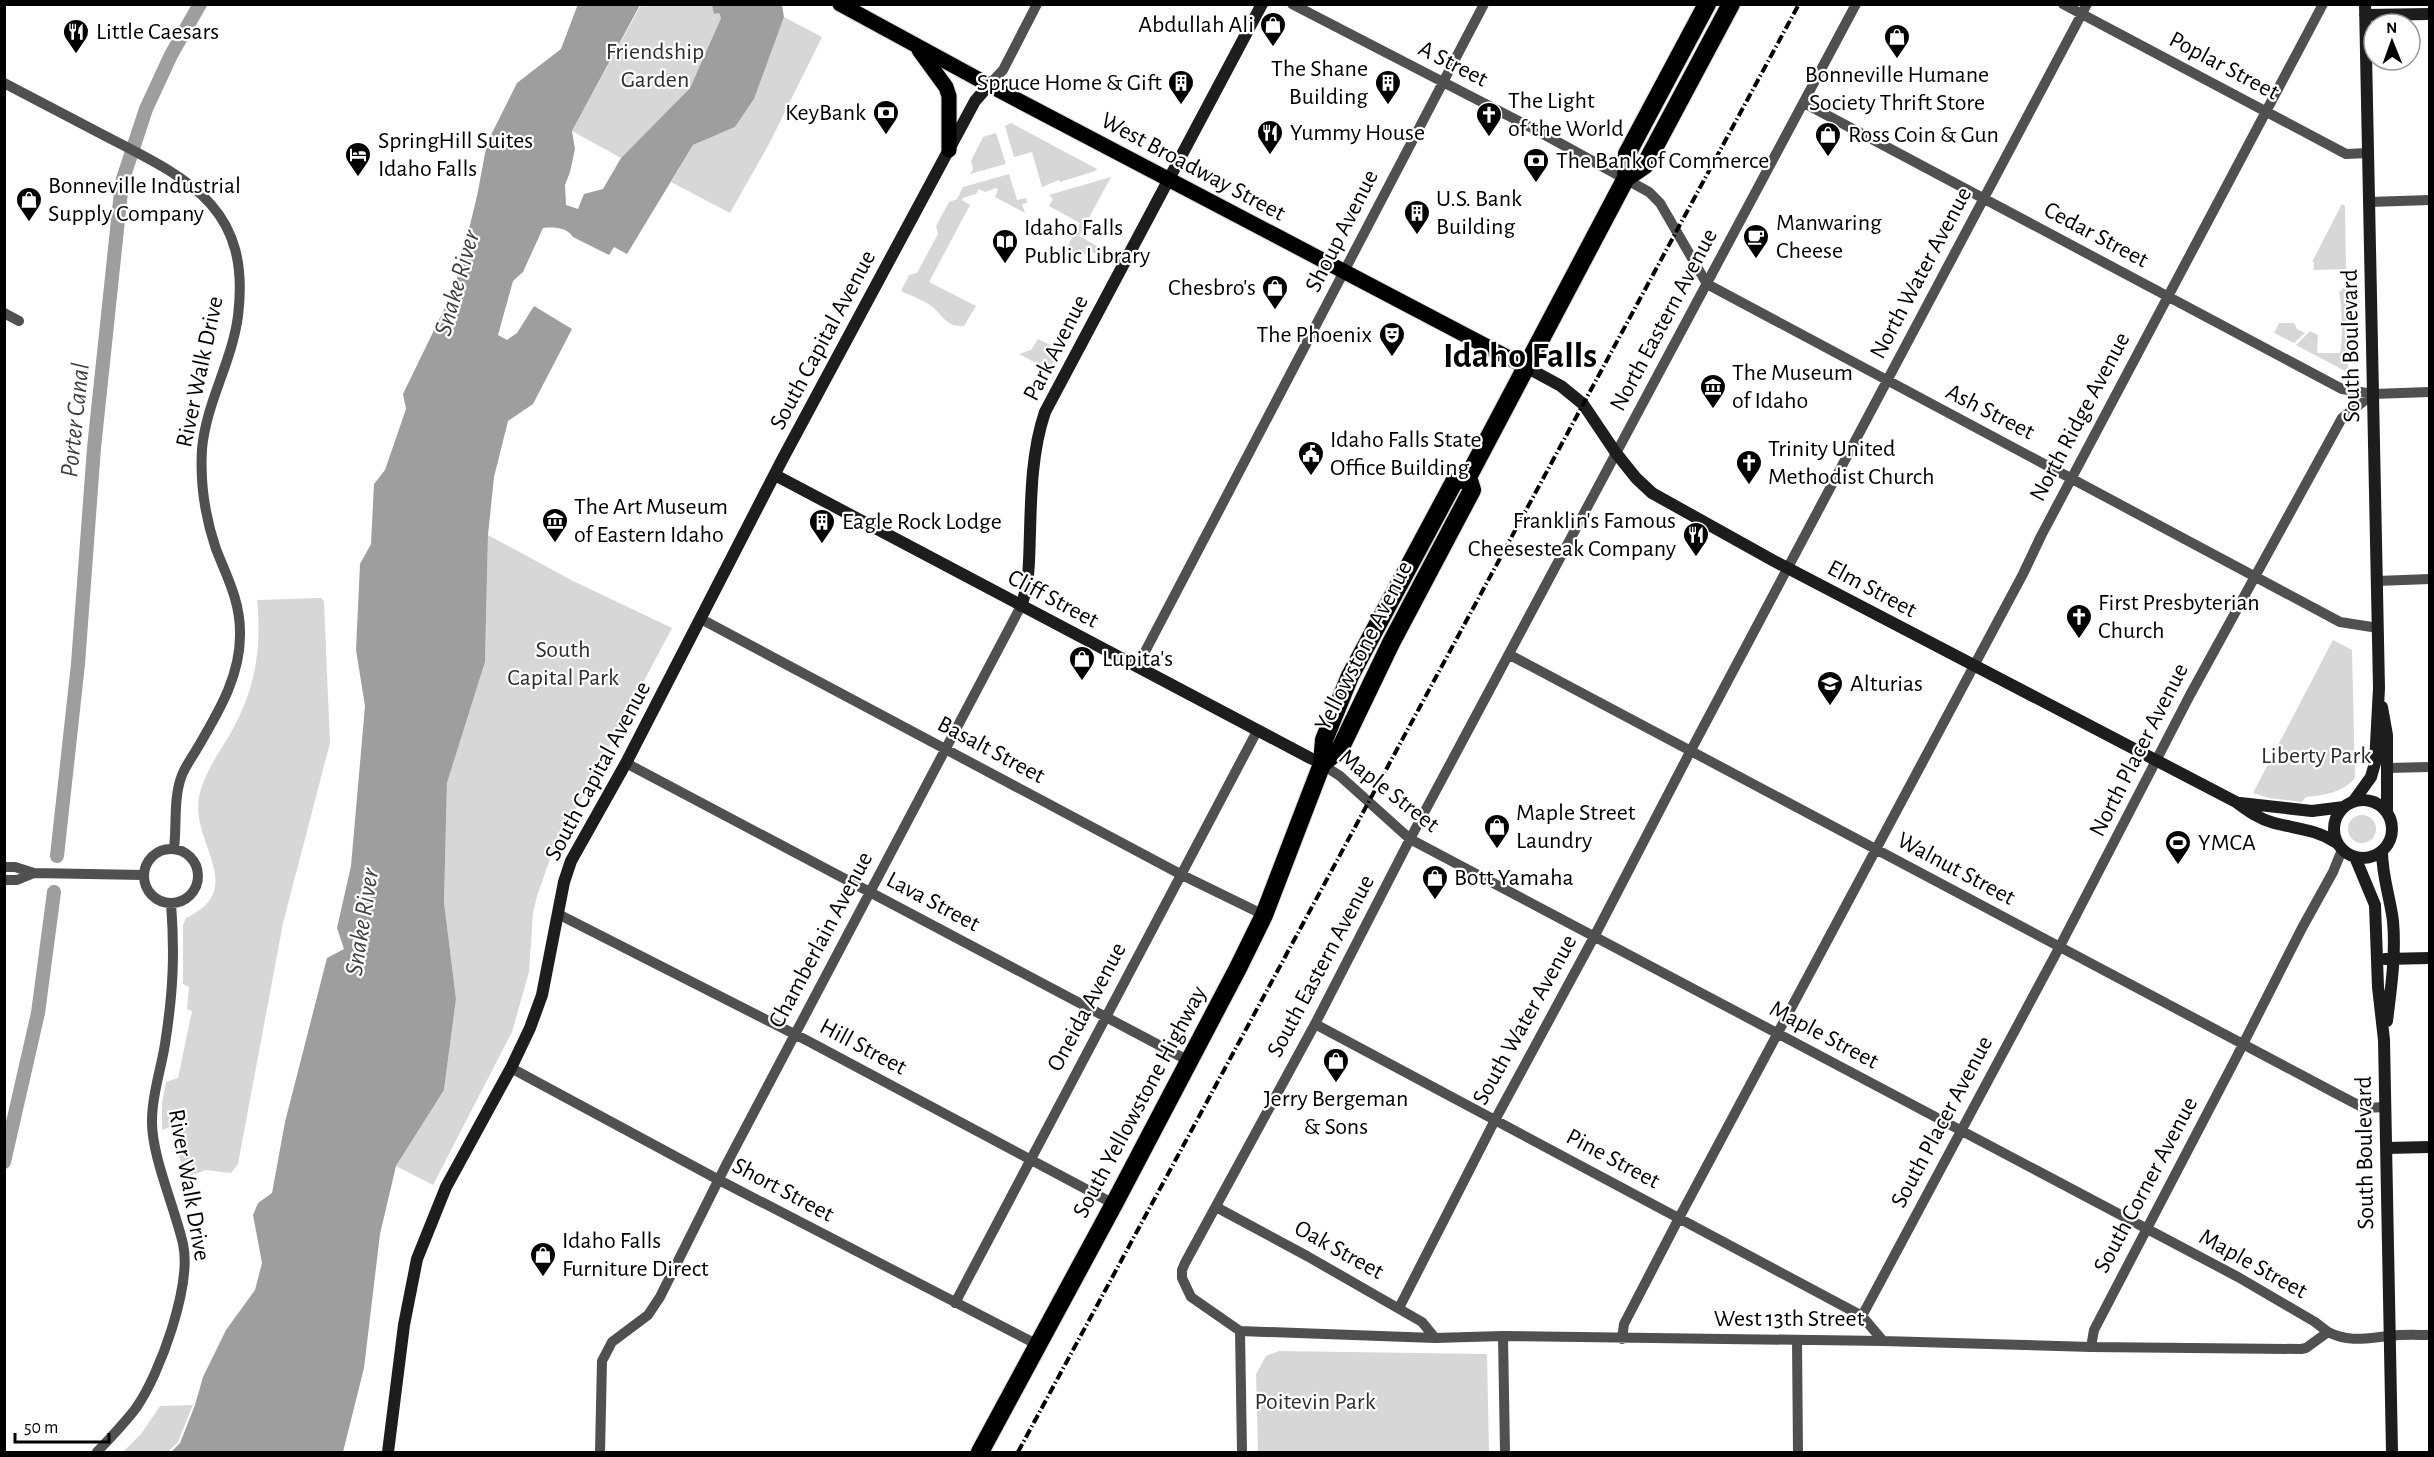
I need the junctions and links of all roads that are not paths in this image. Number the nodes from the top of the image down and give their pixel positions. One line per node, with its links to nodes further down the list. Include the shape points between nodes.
1 (840, 4): 14 (main road, West Broadway Street)
2 (1037, 4): 17 (street, via 1004,70)
3 (1262, 4): 23 (street, Park Avenue)
4 (1292, 4): 15 (street, A Street)
5 (1484, 4): 15 (street, Shoup Avenue)
6 (1707, 4): 22 (highway, Yellowstone Avenue, via 1627,154)
7 (1731, 4): 22 (highway, Yellowstone Avenue, via 1645,165)
8 (1856, 4): 18 (street, North Eastern Avenue)
9 (2063, 4): 11 (street, Poplar Street)
10 (2323, 4): 19 (street, North Ridge Avenue)
11 (2084, 9): 19 (street, Poplar Street); 24 (street, North Water Avenue)
12 (2365, 10): 13 (street); 21 (street, South Boulevard)
13 (2430, 14)
14 (916, 46): 17 (main road, West Broadway Street); 20 (main road, via 949,96)
15 (1444, 82): 22 (street, A Street); 27 (street, Shoup Avenue)
16 (4, 83): 64 (street, River Walk Drive, via 146,156 206,196 233,242 240,271 232,346 202,448 202,500 237,600 239,651 228,693 182,775)
17 (989, 86): 20 (street, South Capital Avenue, via 975,101); 23 (main road, West Broadway Street)
18 (1804, 103): 24 (street, Cedar Street); 28 (street, North Eastern Avenue)
19 (2266, 112): 21 (street, Poplar Street, via 2346,153); 29 (street, North Ridge Avenue)
20 (949, 150): 38 (street, South Capital Avenue)
21 (2368, 153): 26 (street, South Boulevard)
22 (1626, 178): 28 (street, via 1660,204); 32 (highway, Yellowstone Avenue)
23 (1170, 180): 27 (main road, West Broadway Street); 36 (street, Park Avenue)
24 (1985, 199): 29 (street, Cedar Street); 33 (street, North Water Avenue)
25 (2430, 200): 26 (street)
26 (2369, 202): 35 (street, South Boulevard)
27 (1345, 273): 32 (main road, West Broadway Street); 49 (street, Shoup Avenue)
28 (1707, 284): 33 (street, Ash Street); 37 (street, North Eastern Avenue)
29 (2168, 297): 35 (street, Cedar Street, via 2342,389); 39 (street, North Ridge Avenue)
30 (4, 313): 31 (street)
31 (19, 321)
32 (1526, 367): 37 (street, Elm Street, via 1562,386 1583,404); 54 (highway, Yellowstone Avenue, via 1468,477 1454,482 1350,676)
33 (1887, 382): 39 (street, Ash Street); 40 (street, North Water Avenue)
34 (2430, 392): 35 (street, Cedar Street)
35 (2373, 394): 41 (street, North Placer Avenue, via 2342,418); 43 (street, South Boulevard)
36 (1040, 426): 44 (street, Chamberlain Avenue, via 1033,474 1028,584)
37 (1616, 453): 40 (street, Elm Street, via 1652,493); 47 (street, North Eastern Avenue)
38 (775, 475): 44 (street, Cliff Street); 45 (street, South Capital Avenue)
39 (2071, 479): 41 (street, Ash Street); 48 (street, North Ridge Avenue)
40 (1789, 569): 48 (street, Elm Street); 53 (street, North Water Avenue)
41 (2254, 577): 46 (street, Ash Street, via 2340,622); 55 (street, North Placer Avenue)
42 (2430, 579): 43 (street)
43 (2376, 581): 46 (street, South Boulevard)
44 (1021, 606): 49 (street, Cliff Street); 52 (street, Chamberlain Avenue)
45 (701, 619): 52 (street, Basalt Street); 56 (street, South Capital Avenue)
46 (2378, 628): 50 (street, South Boulevard)
47 (1510, 655): 53 (street, Walnut Street); 62 (street, South Eastern Avenue)
48 (1972, 666): 55 (street, Elm Street); 65 (street, North Ridge Avenue)
49 (1137, 668): 51 (street, Cliff Street)
50 (2379, 688): 58 (street, South Boulevard, via 2387,735); 60 (street, South Boulevard, via 2375,763 2371,777)
51 (1257, 731): 54 (street, Cliff Street); 71 (street, Oneida Avenue)
52 (945, 750): 71 (street, Basalt Street); 73 (street, Chamberlain Avenue)
53 (1690, 752): 65 (street, Walnut Street); 77 (street, South Water Avenue)
54 (1317, 762): 62 (street, Maple Street, via 1349,783); 76 (highway, South Yellowstone Highway)
55 (2156, 762): 59 (street, Elm Street); 78 (street, North Placer Avenue)
56 (626, 763): 73 (street, Lava Street); 75 (street, South Capital Avenue, via 571,861)
57 (2430, 767): 58 (street)
58 (2387, 768): 61 (street, South Boulevard)
59 (2236, 802): 60 (street, Elm Street, via 2312,811); 63 (street, Elm Street, via 2252,814 2310,829)
60 (2348, 804): 61 (street, via 2372,801); 63 (street, via 2334,824)
61 (2387, 812): 66 (street, via 2393,830)
62 (1410, 839): 77 (street, Maple Street); 83 (street, South Eastern Avenue)
63 (2339, 846): 67 (street); 87 (street, South Corner Avenue, via 2333,872)
64 (174, 848): 70 (street, via 149,858); 74 (street, via 196,863 198,881 189,897)
65 (1875, 849): 78 (street, Walnut Street); 84 (street, North Ridge Avenue)
66 (2382, 852): 67 (street, via 2370,858); 81 (street, via 2383,877 2391,902)
67 (2355, 857): 80 (street, South Boulevard, via 2375,905)
68 (4, 867): 69 (street)
69 (40, 873): 70 (street); 72 (street)
70 (143, 875): 74 (street, via 148,892)
71 (1182, 875): 76 (street, Basalt Street); 82 (street, Oneida Avenue)
72 (4, 880)
73 (869, 892): 82 (street, Lava Street); 85 (street, Chamberlain Avenue)
74 (171, 903): 115 (street, River Walk Drive, via 174,979 152,1123 184,1247 184,1282 172,1328 152,1379 137,1407)
75 (558, 914): 85 (street, Hill Street); 89 (street, South Capital Avenue, via 542,995)
76 (1264, 915): 88 (highway, South Yellowstone Highway)
77 (1594, 937): 84 (street, Maple Street); 91 (street, South Water Avenue)
78 (2060, 948): 87 (street, Walnut Street); 92 (street, South Placer Avenue)
79 (2430, 958): 81 (street)
80 (2378, 959): 81 (street); 86 (street, South Boulevard)
81 (2392, 959): 86 (street)
82 (1105, 1017): 88 (street, Lava Street); 95 (street, Oneida Avenue)
83 (1315, 1024): 91 (street, Pine Street); 98 (street, South Eastern Avenue)
84 (1777, 1034): 92 (street, Maple Street); 99 (street, North Ridge Avenue)
85 (794, 1035): 95 (street, Hill Street); 96 (street, Chamberlain Avenue)
86 (2384, 1040): 90 (street, South Boulevard)
87 (2243, 1045): 90 (street, Walnut Street, via 2364,1108); 100 (street, South Corner Avenue)
88 (1189, 1061): 97 (highway, South Yellowstone Highway)
89 (511, 1068): 96 (street, Short Street); 116 (street, South Capital Avenue, via 446,1186 417,1259 404,1325)
90 (2386, 1107): 94 (street, South Boulevard)
91 (1495, 1120): 99 (street, Pine Street); 102 (street, South Water Avenue)
92 (1962, 1132): 100 (street, Maple Street); 103 (street, South Placer Avenue)
93 (2430, 1147): 94 (street)
94 (2386, 1148): 108 (street, South Boulevard)
95 (1030, 1158): 97 (street, Hill Street); 101 (street, Oneida Avenue)
96 (719, 1180): 101 (street, Short Street); 117 (street, Chamberlain Avenue, via 660,1297 648,1315 612,1342 602,1362)
97 (1114, 1204): 113 (highway, South Yellowstone Highway)
98 (1216, 1207): 102 (street, Oak Street); 104 (street, South Eastern Avenue, via 1182,1270 1182,1278 1191,1297)
99 (1679, 1218): 103 (street, Pine Street); 110 (street, North Ridge Avenue, via 1624,1324)
100 (2146, 1229): 105 (street, Maple Street, via 2238,1277); 114 (street, South Corner Avenue, via 2093,1332)
101 (955, 1303): 113 (street, Short Street)
102 (1399, 1308): 109 (street, Oak Street, via 1422,1322)
103 (1862, 1316): 112 (street, Pine Street)
104 (1240, 1331): 109 (street, West 13th Street); 119 (street)
105 (2328, 1332): 108 (street, via 2350,1340); 114 (street, West 13th Street, via 2301,1349)
106 (2430, 1335): 108 (street)
107 (1503, 1336): 109 (street, West 13th Street); 110 (street, West 13th Street); 120 (street)
108 (2390, 1336): 122 (street, South Boulevard)
109 (1436, 1338)
110 (1622, 1339): 111 (street, West 13th Street)
111 (1797, 1341): 112 (street, West 13th Street); 121 (street)
112 (1883, 1341): 114 (street, West 13th Street)
113 (1038, 1345): 118 (highway, South Yellowstone Highway)
114 (2091, 1347)
115 (97, 1452)
116 (388, 1452)
117 (600, 1452)
118 (980, 1452)
119 (1242, 1452)
120 (1504, 1452)
121 (1798, 1452)
122 (2392, 1452)

